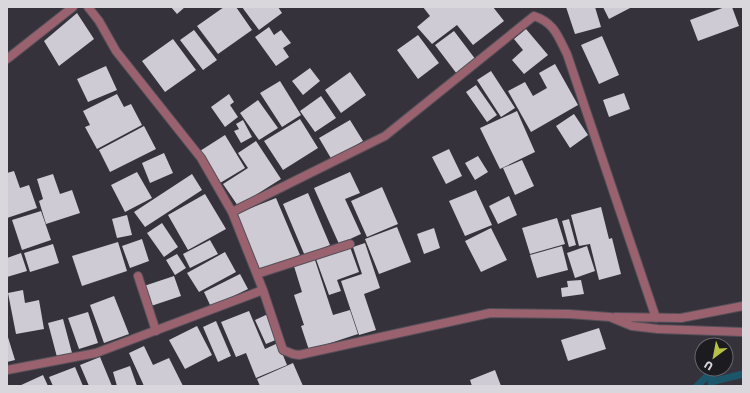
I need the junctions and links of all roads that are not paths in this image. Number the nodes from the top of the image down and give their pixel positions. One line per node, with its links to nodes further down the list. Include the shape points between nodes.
1 (73, 7): 3 (street)
2 (88, 7): 4 (street, via 99,20 116,51 201,158)
3 (7, 59)
4 (232, 212): 6 (street); 11 (street, via 384,136 534,16 553,26 567,54)
5 (350, 244): 6 (street)
6 (258, 274): 8 (street)
7 (138, 276): 12 (street)
8 (263, 290): 10 (street, via 283,350 299,355 490,313); 12 (street)
9 (743, 306): 11 (street, via 680,318)
10 (610, 317): 11 (street); 13 (street, via 632,326 658,329)
11 (656, 318)
12 (156, 330): 14 (street, via 96,353)
13 (743, 332)
14 (7, 370)

